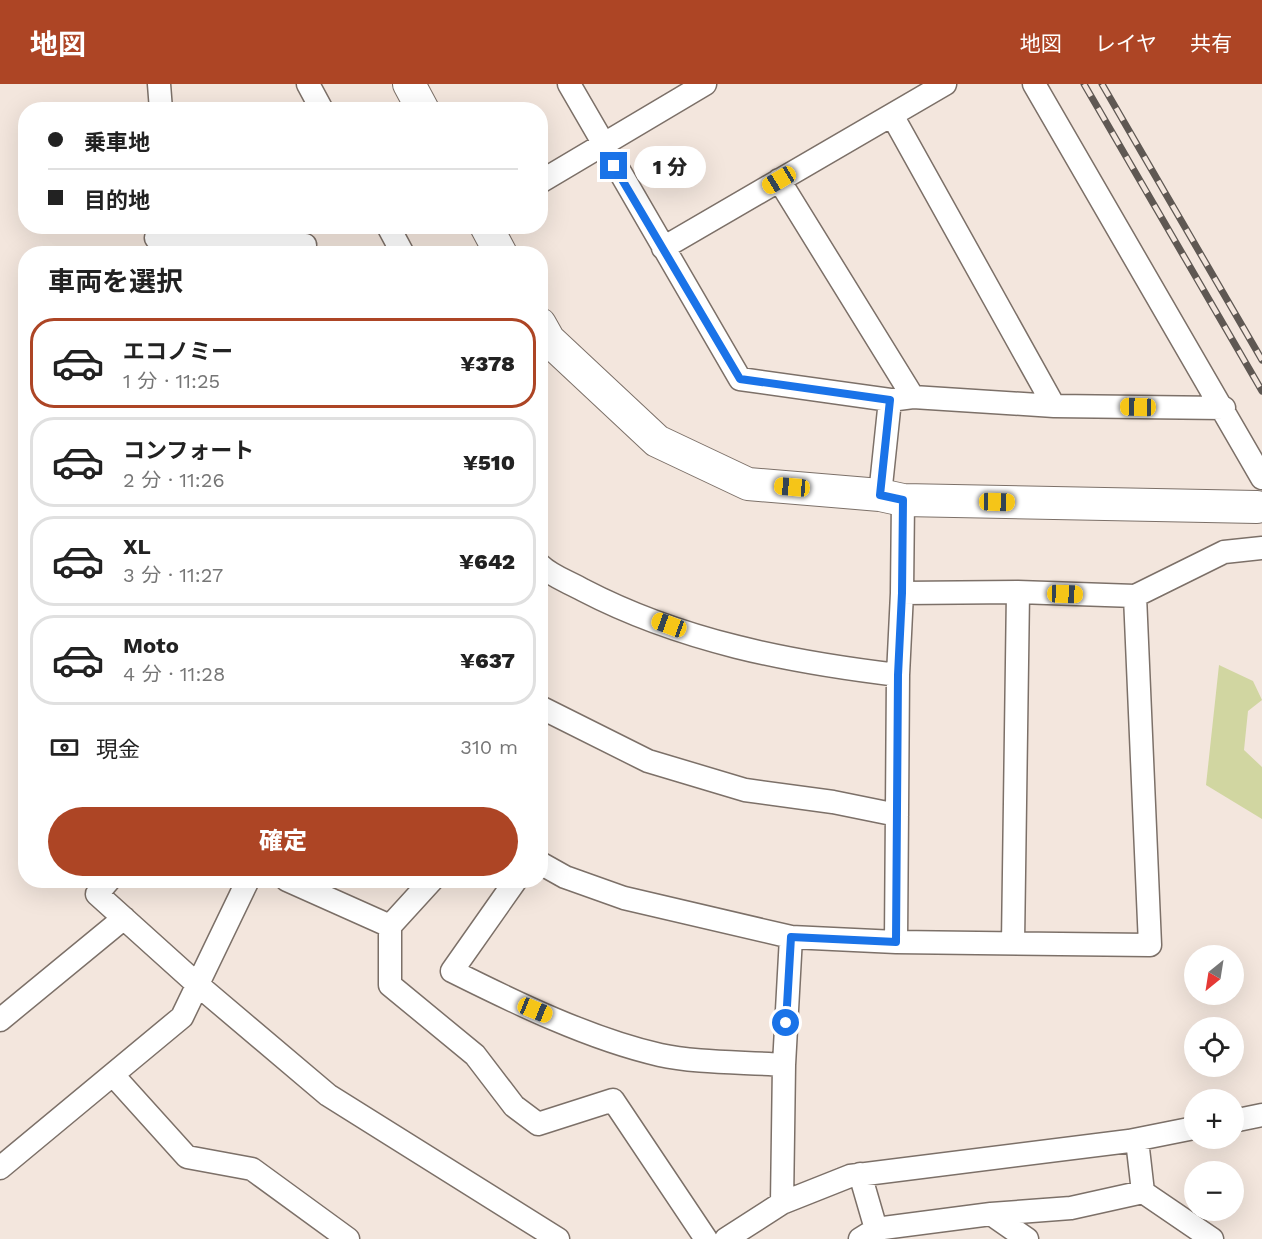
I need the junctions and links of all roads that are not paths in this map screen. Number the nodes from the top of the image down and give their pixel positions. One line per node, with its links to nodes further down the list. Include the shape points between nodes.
1 (159, 84): 8 (street)
2 (308, 84): 9 (street)
3 (409, 84): 10 (street)
4 (569, 84): 12 (street)
5 (705, 84): 12 (street)
6 (945, 84): 11 (street)
7 (1034, 84): 22 (street)
8 (160, 102)
9 (318, 102)
10 (419, 102)
11 (892, 115): 14 (street); 21 (street)
12 (602, 145): 13 (street); 17 (street)
13 (548, 177)
14 (779, 180): 17 (street); 19 (street)
15 (156, 239): 16 (street)
16 (305, 244)
17 (663, 248): 20 (street, via 740,379)
18 (548, 341): 24 (street, via 657,441 748,484)
19 (914, 398): 20 (street); 21 (street)
20 (890, 400): 24 (street)
21 (1054, 406): 22 (street)
22 (1224, 408): 23 (street)
23 (1260, 492): 24 (street)
24 (891, 497): 28 (street)
25 (1262, 548): 29 (street, via 1224,552)
26 (548, 573): 30 (street, via 608,603 751,652)
27 (1018, 592): 28 (street); 29 (street); 43 (street)
28 (902, 593): 30 (street)
29 (1135, 596): 43 (street, via 1150,945)
30 (898, 675): 32 (street)
31 (548, 711): 32 (street, via 648,760 745,790)
32 (897, 815): 42 (street)
33 (548, 867): 41 (street, via 624,898)
34 (102, 888): 39 (street, via 97,894)
35 (244, 888): 44 (street)
36 (305, 888): 40 (street)
37 (425, 888): 40 (street)
38 (510, 888): 46 (street, via 452,971 588,1032 661,1055)
39 (124, 918): 44 (street); 45 (street)
40 (390, 926): 60 (street, via 390,985 475,1055 514,1106 538,1124 613,1100)
41 (791, 937): 42 (street); 46 (street)
42 (896, 942): 43 (street)
43 (1013, 943)
44 (198, 985): 47 (street, via 182,1017); 59 (street, via 328,1095)
45 (0, 1020)
46 (784, 1065): 55 (street)
47 (113, 1075): 52 (street); 58 (street, via 187,1157 252,1169)
48 (1262, 1115): 49 (street)
49 (1244, 1119)
50 (1184, 1130): 51 (street)
51 (1137, 1140): 53 (street); 54 (street)
52 (0, 1168)
53 (860, 1174): 55 (street); 57 (street)
54 (1143, 1192): 56 (street, via 1071,1208); 63 (street)
55 (782, 1203): 61 (street)
56 (991, 1214): 57 (street); 62 (street)
57 (868, 1234)
58 (348, 1239)
59 (558, 1239)
60 (706, 1239)
61 (726, 1239)
62 (1027, 1239)
63 (1212, 1239)

